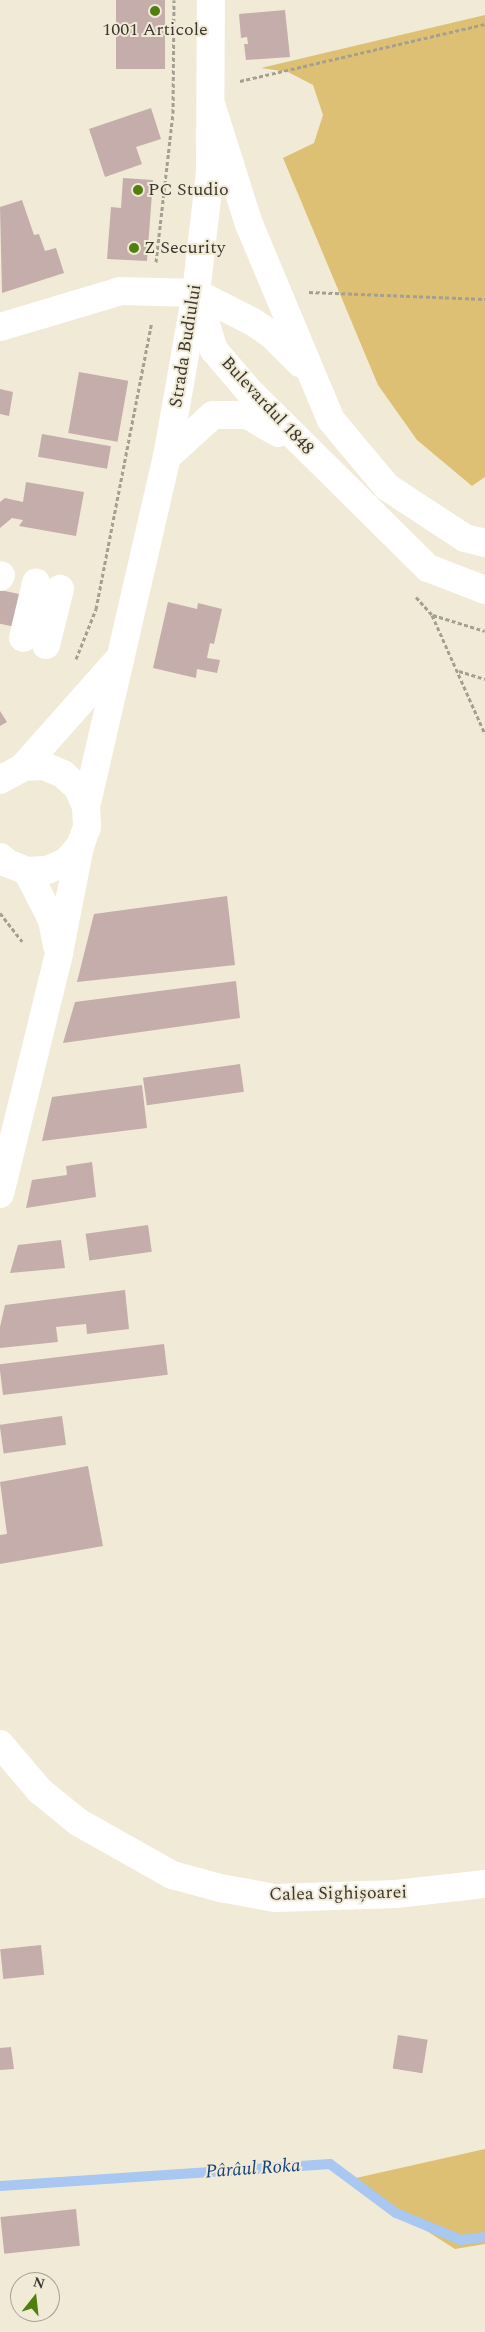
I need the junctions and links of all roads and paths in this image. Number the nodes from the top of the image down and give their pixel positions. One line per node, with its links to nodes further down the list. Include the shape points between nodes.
1 (174, 0): 6 (path, via 173,113)
2 (211, 0): 5 (main road, Strada Budiului)
3 (485, 24): 4 (path)
4 (233, 84)
5 (210, 101): 9 (main road, Strada Budiului, via 210,172); 14 (main road, via 249,224)
6 (156, 265)
7 (303, 284): 8 (path)
8 (306, 292): 10 (path); 11 (path)
9 (196, 294): 13 (main road, via 121,291); 14 (main road, Bulevardul 1848, via 232,309 271,334); 16 (main road, Bulevardul 1848, via 214,350 249,391); 17 (main road, Strada Budiului)
10 (485, 299)
11 (310, 301)
12 (152, 320): 15 (path)
13 (0, 328)
14 (311, 374): 18 (main road, Bulevardul 1848, via 330,420 387,487 465,538)
15 (128, 449)
16 (310, 452): 17 (main road, via 247,416 213,415); 20 (main road, Bulevardul 1848, via 428,568)
17 (167, 457): 24 (main road, Strada Budiului)
18 (485, 543)
19 (23, 581): 19 (main road, via 26,638)
20 (485, 590)
21 (412, 593): 22 (path)
22 (432, 615): 23 (path); 25 (path)
23 (485, 631)
24 (121, 656): 28 (main road, Strada Budiului); 30 (main road, Strada Budiului)
25 (458, 671): 26 (path); 27 (path)
26 (485, 679)
27 (485, 734)
28 (23, 767): 29 (main road); 30 (main road, via 44,766 63,774 78,788)
29 (0, 780)
30 (86, 807): 31 (main road, Strada Budiului, via 87,827)
31 (80, 846): 33 (main road, via 66,862 47,870); 36 (main road, Strada Budiului)
32 (0, 857): 33 (main road)
33 (27, 870): 36 (main road, via 52,920)
34 (0, 913): 35 (path)
35 (22, 941)
36 (58, 953): 37 (main road, Strada Budiului)
37 (0, 1194)
38 (0, 1744): 39 (main road, Calea Sighișoarei, via 40,1791 78,1822 172,1874 220,1888 274,1898 396,1894)
39 (485, 1884)

